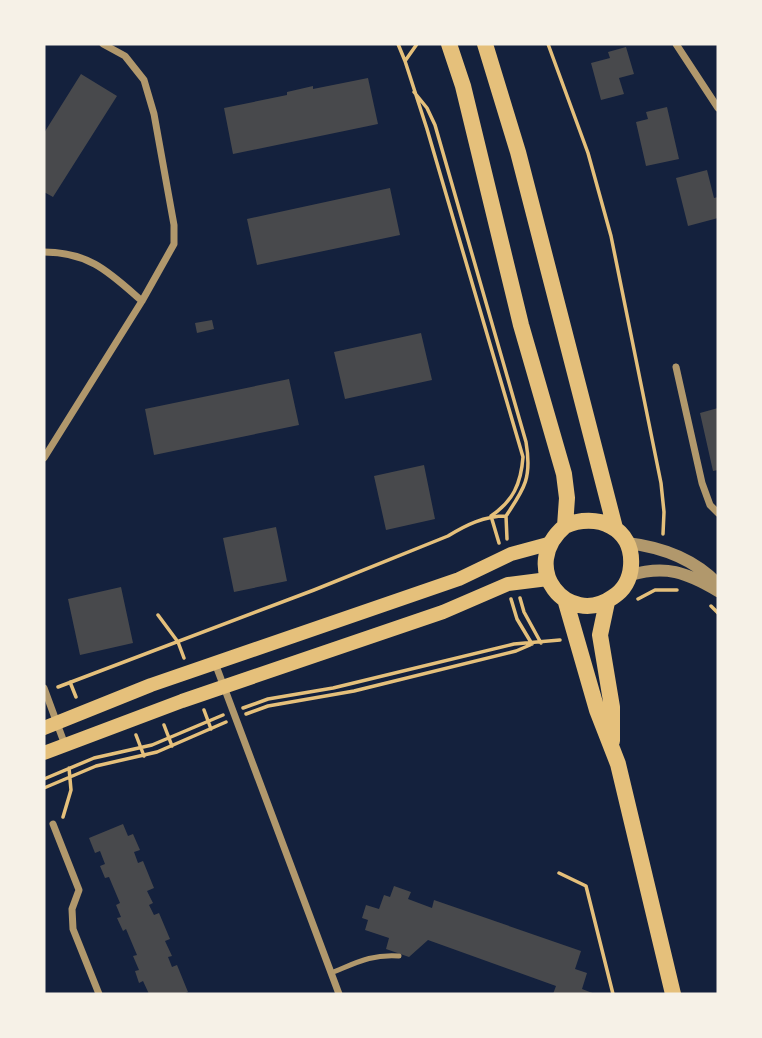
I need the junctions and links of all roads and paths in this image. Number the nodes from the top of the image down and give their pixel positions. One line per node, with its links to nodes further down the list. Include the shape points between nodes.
1 (103, 44): 12 (street, via 125,56 144,80 174,225 174,244)
2 (398, 44): 8 (path)
3 (417, 44): 8 (path)
4 (449, 44): 18 (main road, via 564,474)
5 (485, 44): 19 (main road, via 518,152)
6 (548, 44): 20 (path, via 588,153 611,236 661,483)
7 (676, 44): 10 (street)
8 (405, 61): 9 (path)
9 (414, 92): 16 (path, via 523,457 514,495); 17 (path, via 435,125 526,442 528,475)
10 (718, 108)
11 (44, 252): 12 (street, via 91,261)
12 (142, 301): 14 (street)
13 (677, 367): 15 (street, via 702,483)
14 (44, 458)
15 (718, 513)
16 (491, 516): 17 (path); 24 (path); 39 (path)
17 (506, 516): 23 (path)
18 (565, 526): 19 (main road, via 590,519); 22 (main road)
19 (615, 528): 21 (main road)
20 (663, 536)
21 (627, 543): 25 (main road); 27 (street, via 682,557)
22 (548, 544): 26 (main road); 43 (main road)
23 (510, 547)
24 (501, 550)
25 (630, 575): 28 (street, via 666,570); 33 (main road)
26 (548, 579): 32 (main road); 45 (main road, via 508,584 443,612)
27 (718, 584)
28 (718, 591)
29 (518, 592): 40 (path)
30 (685, 592): 35 (path, via 655,590)
31 (510, 594): 41 (path, via 517,619)
32 (565, 599): 33 (main road, via 585,606); 56 (main road, via 597,710)
33 (607, 602): 56 (main road, via 600,635 612,707)
34 (708, 603): 36 (path)
35 (631, 607)
36 (718, 613)
37 (158, 615): 39 (path)
38 (568, 639): 40 (path)
39 (178, 642): 42 (path); 44 (path)
40 (541, 643): 41 (path)
41 (532, 644): 49 (path, via 354,691); 49 (path, via 514,644 278,697)
42 (186, 662)
43 (215, 663): 45 (street); 52 (main road)
44 (70, 682): 46 (path); 48 (path)
45 (223, 686): 49 (street); 57 (main road)
46 (58, 687)
47 (44, 688): 52 (street)
48 (78, 703)
49 (234, 715): 50 (path); 53 (path); 71 (street)
50 (208, 721): 53 (path); 55 (path)
51 (163, 724): 55 (path)
52 (50, 726): 57 (street)
53 (211, 729): 58 (path)
54 (136, 735): 59 (path)
55 (169, 738): 58 (path); 59 (path)
56 (612, 744): 75 (main road)
57 (65, 745): 60 (main road)
58 (172, 746): 61 (path)
59 (141, 748): 61 (path); 62 (path)
60 (44, 753)
61 (144, 756): 63 (path)
62 (99, 757): 63 (path); 64 (path)
63 (102, 764): 65 (path)
64 (69, 768): 65 (path); 66 (path)
65 (71, 776): 67 (path); 68 (path, via 63,818)
66 (44, 779)
67 (44, 788)
68 (53, 824): 72 (street, via 79,890 72,909 73,929)
69 (559, 873): 74 (path, via 586,886)
70 (399, 956): 71 (lane, via 366,958)
71 (331, 973): 73 (street)
72 (99, 994)
73 (339, 994)
74 (613, 994)
75 (673, 994)

